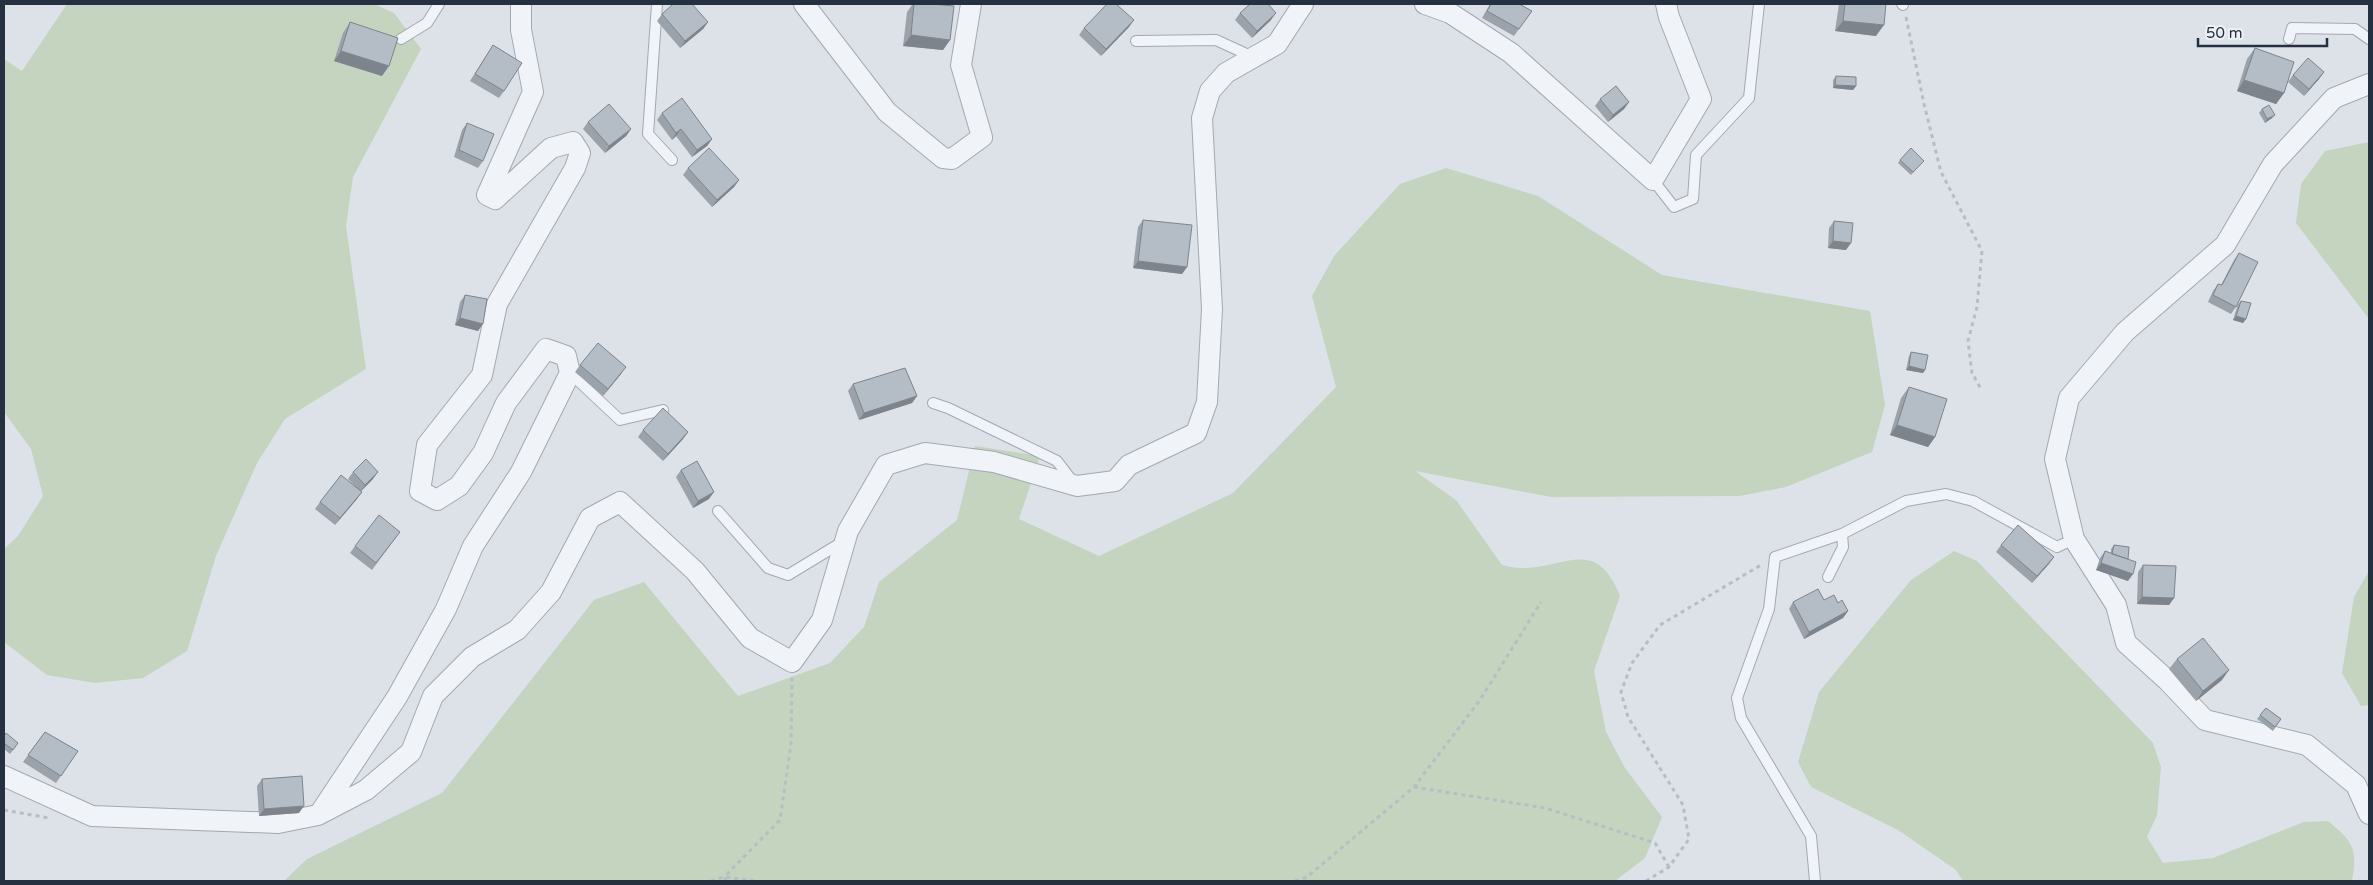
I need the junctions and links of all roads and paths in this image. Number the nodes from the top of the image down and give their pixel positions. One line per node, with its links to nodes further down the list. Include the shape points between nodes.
1 (439, 4): 11 (lane, via 427,23)
2 (521, 4): 19 (street, via 521,30 533,92 487,195 496,199 551,148 574,142 580,153 575,168 497,304 482,375 427,445 420,491 437,500 459,486 483,453 506,404 546,348 566,356)
3 (657, 4): 17 (lane, via 648,134)
4 (804, 4): 10 (street, via 887,112 943,158 952,158 982,137 961,65)
5 (1303, 4): 15 (street, via 1277,44)
6 (1425, 4): 18 (street, via 1450,13 1511,53)
7 (1666, 4): 18 (street, via 1701,99)
8 (1759, 4): 18 (lane, via 1749,98 1696,155 1693,199 1674,208)
9 (1903, 4): 20 (path, via 1941,172 1982,251 1977,307 1968,341 1972,373)
10 (972, 5)
11 (401, 39)
12 (2289, 39): 13 (lane, via 2292,28 2355,30)
13 (2369, 39)
14 (1136, 41): 15 (lane, via 1216,40)
15 (1254, 58): 23 (street, via 1226,73 1210,91 1202,118 1212,309 1207,402 1196,433 1129,465 1115,481)
16 (2369, 84): 26 (street, via 2334,98 2273,164 2225,245 2125,332 2068,398 2055,459)
17 (672, 160)
18 (1653, 180)
19 (570, 373): 22 (lane, via 620,420); 35 (street, via 521,472 472,546 446,609 397,698)
20 (1981, 389)
21 (933, 403): 23 (lane, via 1057,461)
22 (663, 410)
23 (1077, 486): 27 (street, via 994,462 925,453 886,466)
24 (718, 511): 27 (lane, via 768,568 788,575)
25 (1842, 534): 26 (lane, via 1906,501 1946,494 1974,501 2057,547); 28 (lane); 29 (lane, via 1843,547)
26 (2074, 539): 34 (street, via 2116,605 2126,643 2205,720 2307,745 2356,785)
27 (845, 541): 31 (street, via 822,620)
28 (1775, 557): 36 (path, via 1660,625 1632,663 1621,692 1628,717 1683,805 1689,839); 42 (lane, via 1769,609 1737,698 1741,718 1811,836)
29 (1828, 577)
30 (1541, 602): 33 (path, via 1480,700)
31 (792, 662): 35 (street, via 750,638 695,571 620,502 590,518 551,592 517,630 472,657 434,696 412,752 366,790); 37 (path, via 791,744 780,820)
32 (4, 776): 35 (street, via 92,816 278,823)
33 (1414, 787): 36 (path, via 1554,811 1655,843); 40 (path, via 1307,876)
34 (2369, 814)
35 (318, 815)
36 (1669, 867): 41 (path)
37 (725, 879): 38 (path); 39 (path)
38 (711, 881)
39 (755, 881)
40 (1295, 881)
41 (1646, 881)
42 (1815, 881)

